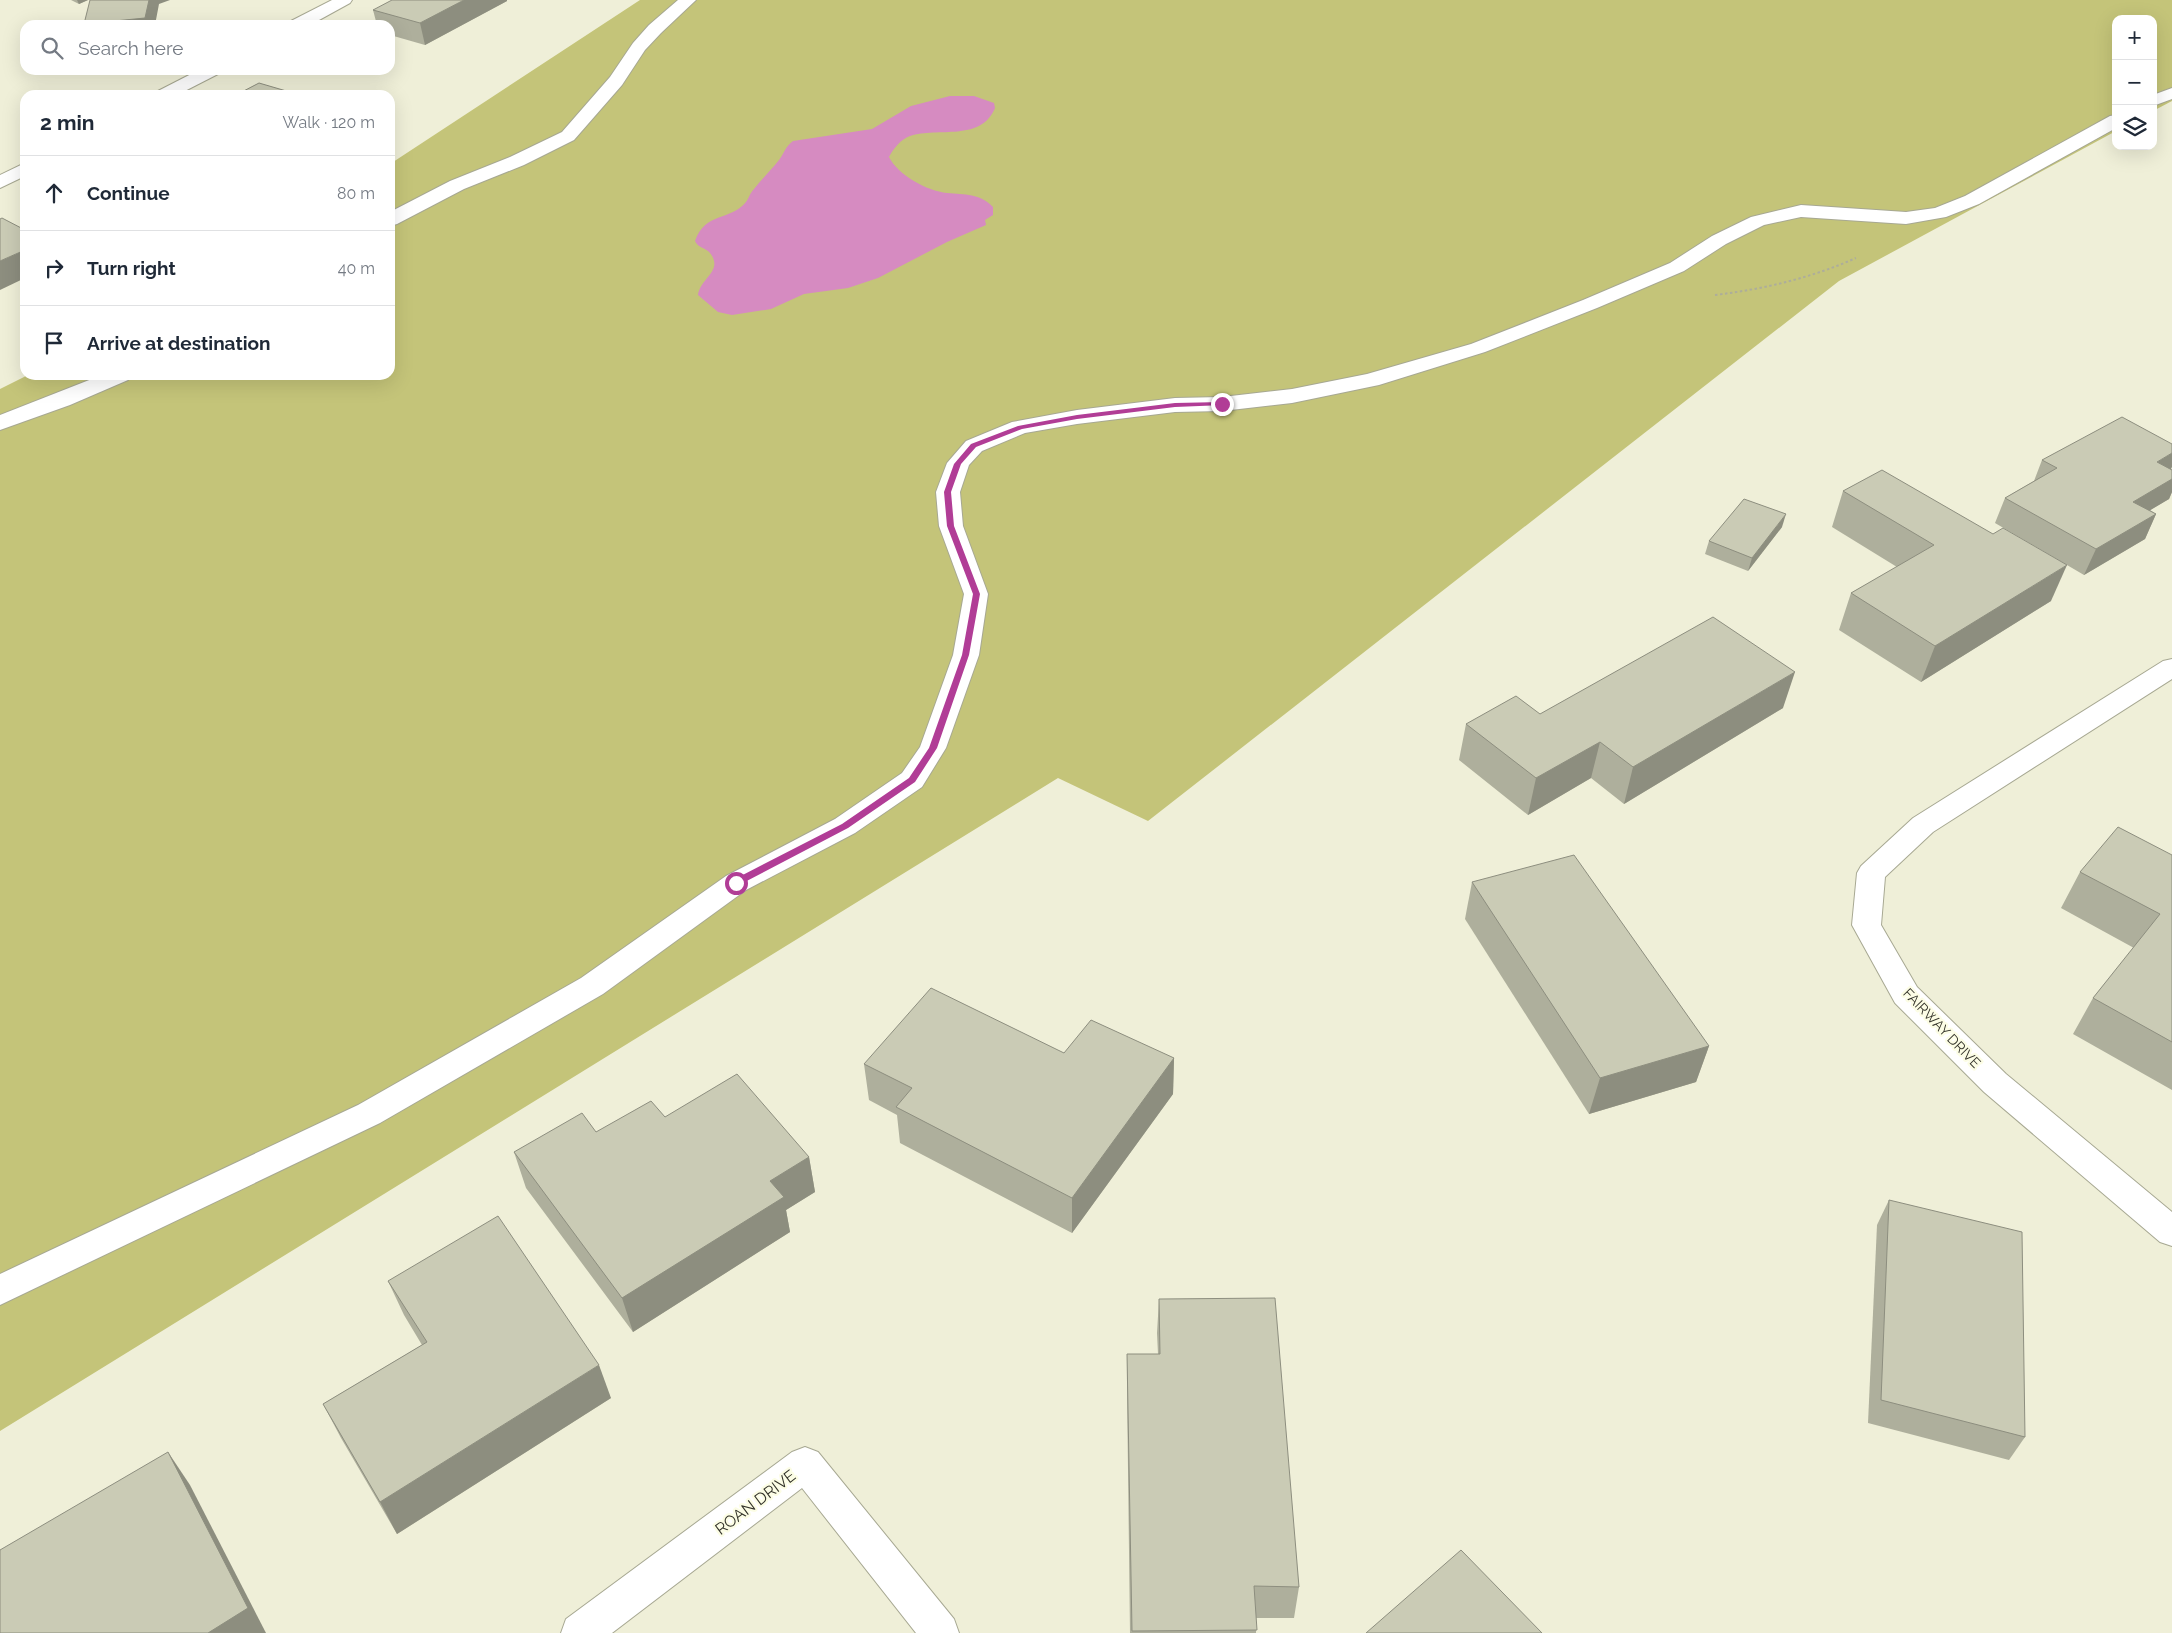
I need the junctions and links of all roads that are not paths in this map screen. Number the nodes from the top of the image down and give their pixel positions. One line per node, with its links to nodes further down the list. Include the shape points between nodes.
1 (344, 0): 3 (street)
2 (688, 0): 11 (street, via 639,47 616,81 568,136)
3 (306, 20)
4 (202, 75): 5 (street)
5 (174, 90)
6 (2172, 93): 7 (street)
7 (2157, 99)
8 (2112, 122): 16 (street, via 1972,200 1938,213 1906,218 1801,211 1758,221 1719,240 1677,267 1590,304 1478,348 1371,380 1292,396 1077,417 1020,427 974,446 958,464 948,492 951,526 976,594 967,646 933,748 912,780 845,826 736,883 592,986 369,1114)
9 (20, 172): 10 (street)
10 (0, 182)
11 (395, 217)
12 (108, 380): 13 (street)
13 (0, 423)
14 (2172, 667): 15 (street, FAIRWAY DRIVE, via 1923,825 1871,873 1866,926 1906,995 1996,1083)
15 (2172, 1232)
16 (0, 1290)
17 (580, 1633): 18 (street, ROAN DRIVE, via 804,1464)
18 (940, 1633)

